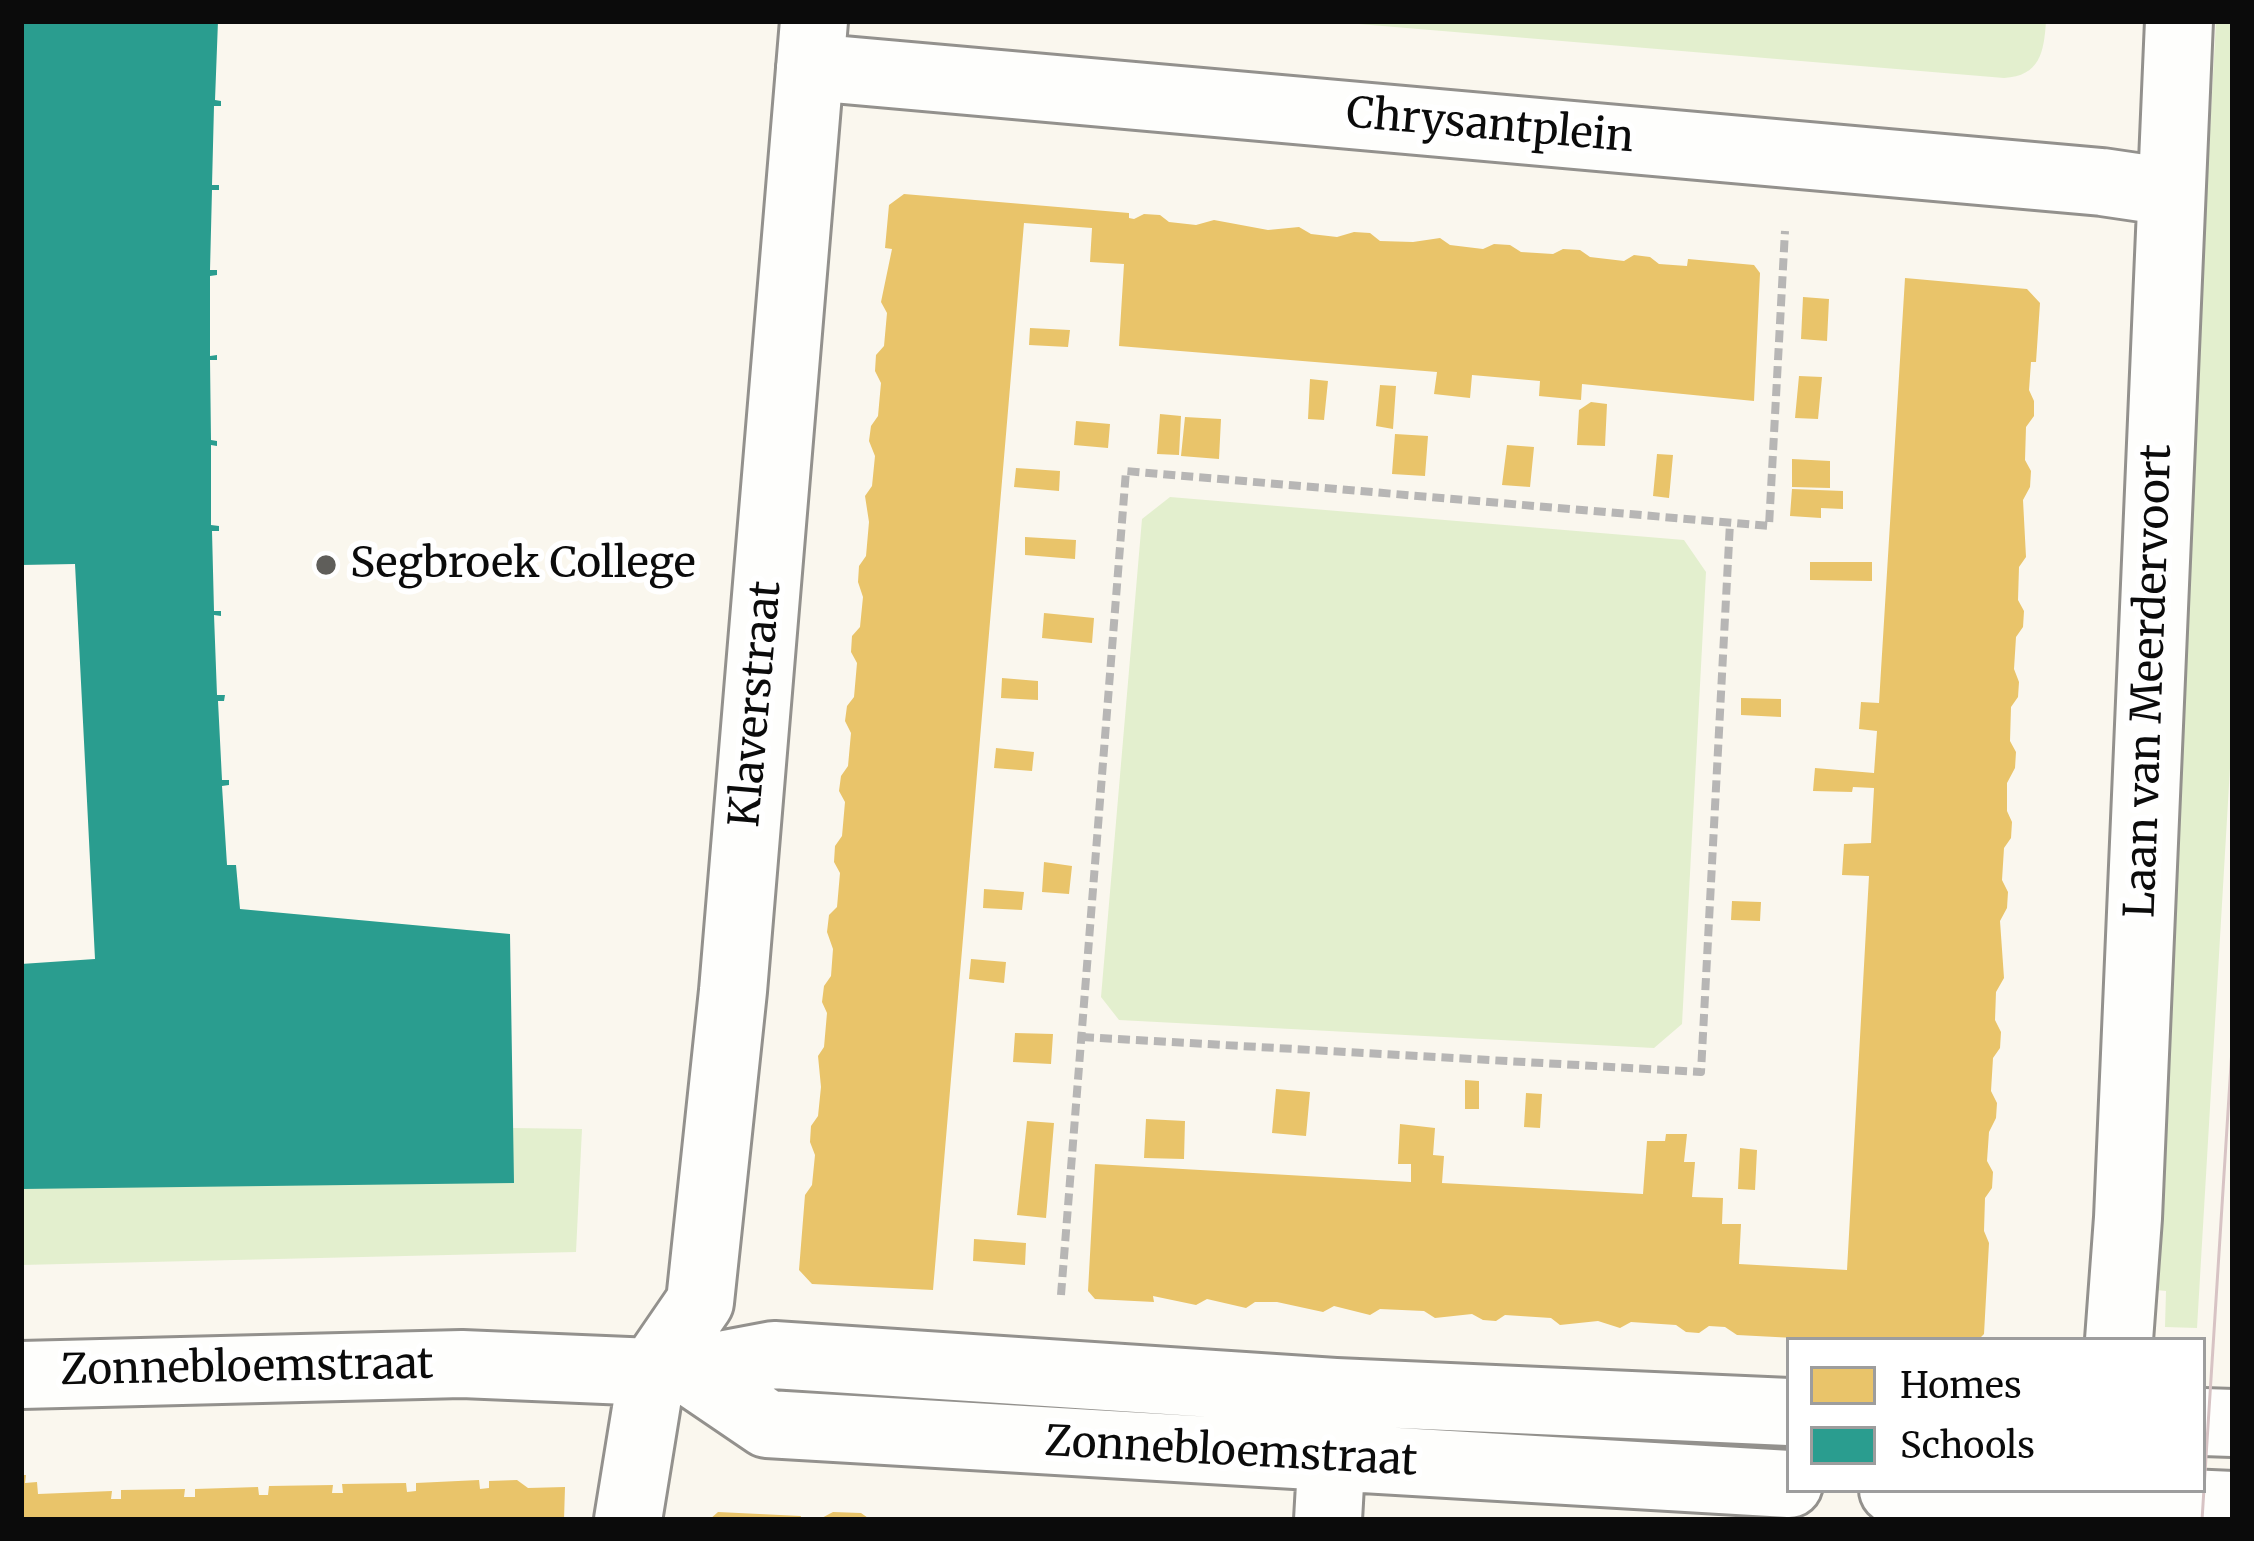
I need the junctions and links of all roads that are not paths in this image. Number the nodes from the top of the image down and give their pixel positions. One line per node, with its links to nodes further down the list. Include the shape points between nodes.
1 (2179, 21): 3 (street, Laan van Meerdervoort)
2 (812, 44): 3 (street, Chrysantplein); 5 (street, Klaverstraat, via 700,1302)
3 (2170, 192): 4 (street, Laan van Meerdervoort)
4 (2119, 1337)
5 (671, 1371): 6 (street, Zonnebloemstraat, via 462,1364); 7 (street, Zonnebloemstraat, via 774,1355); 10 (street, Zonnebloemstraat, via 766,1424); 14 (street)
6 (21, 1375)
7 (1335, 1392): 8 (street, Zonnebloemstraat); 10 (street)
8 (1786, 1412)
9 (1786, 1484): 10 (street, Zonnebloemstraat)
10 (1330, 1489)
11 (1943, 1493): 12 (street)
12 (2110, 1503): 13 (street)
13 (2233, 1505)
14 (628, 1520)

